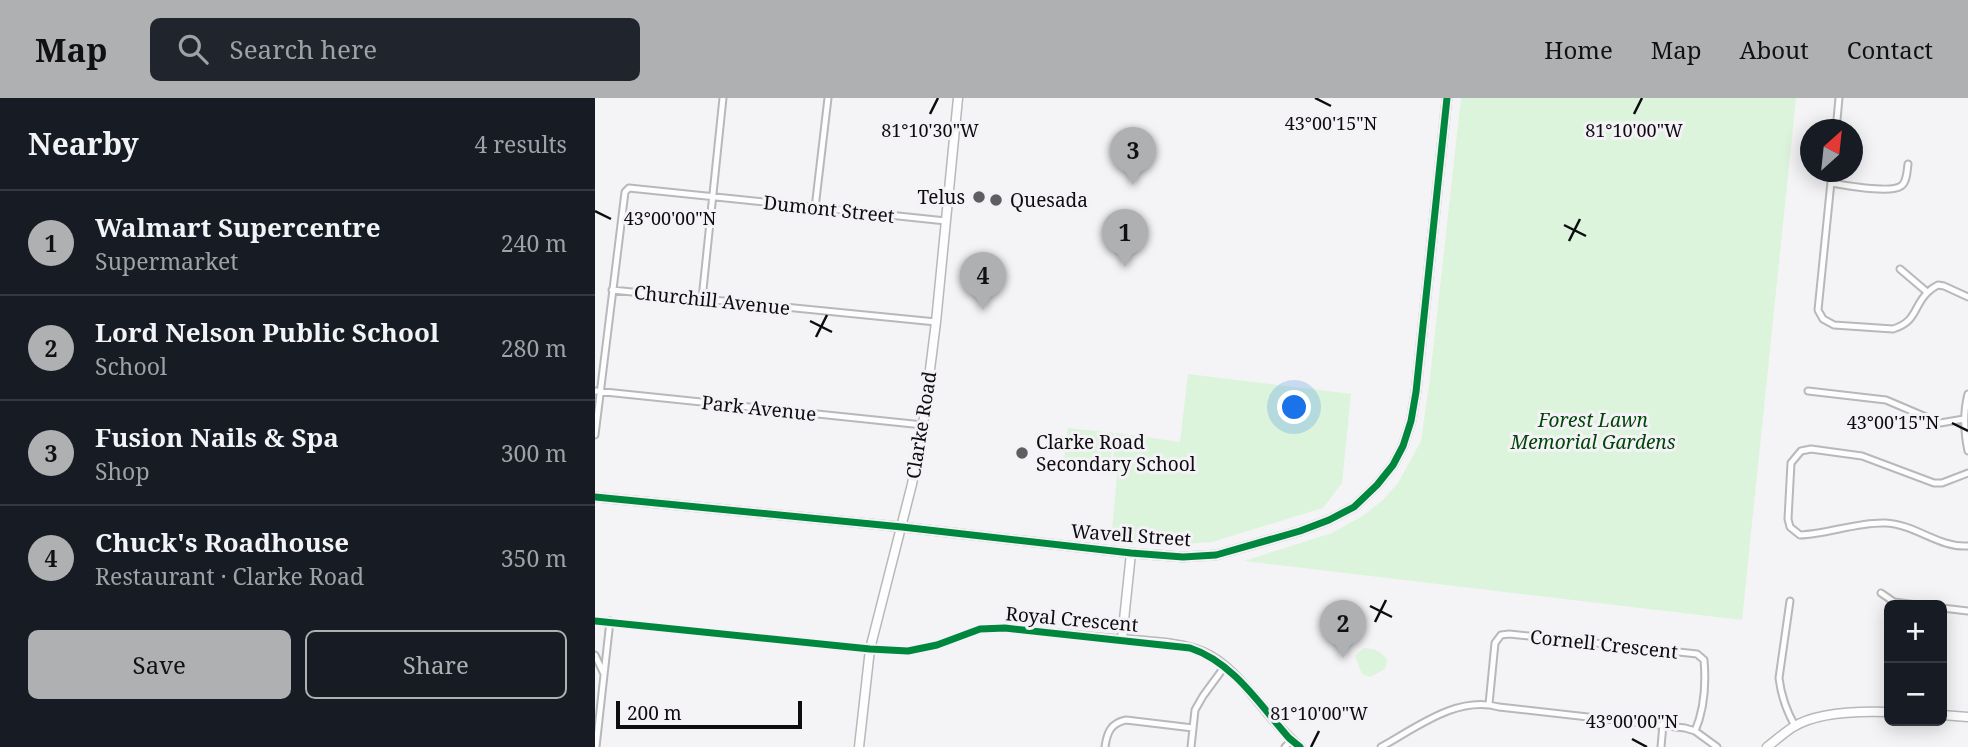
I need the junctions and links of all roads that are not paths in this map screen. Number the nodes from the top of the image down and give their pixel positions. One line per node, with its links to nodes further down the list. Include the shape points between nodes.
1 (723, 98): 9 (street)
2 (828, 98): 10 (street)
3 (958, 98): 11 (street, Clarke Road)
4 (1447, 98): 29 (street, Wavell Street, via 1416,391 1411,421 1393,465 1354,507 1300,531 1216,555)
5 (1839, 98): 6 (street)
6 (1837, 119)
7 (1908, 164): 8 (street, via 1901,186 1890,190)
8 (1831, 183): 14 (street, via 1818,310 1823,319 1834,325 1893,329 1912,320)
9 (713, 198): 10 (street, Dumont Street); 13 (street, Dumont Street, via 629,188); 16 (street)
10 (815, 208): 11 (street, Dumont Street)
11 (946, 221): 17 (street, Clarke Road)
12 (1901, 269): 14 (street)
13 (612, 290): 16 (street, Churchill Avenue); 18 (street)
14 (1927, 292): 15 (street, via 1938,285)
15 (1968, 297)
16 (702, 299): 17 (street, Churchill Avenue)
17 (936, 322): 22 (street, Clarke Road)
18 (598, 391): 22 (street, Park Avenue); 23 (street)
19 (1808, 391): 21 (street, via 1886,400 1940,423)
20 (1968, 394): 21 (street)
21 (1964, 419): 24 (street)
22 (923, 425): 27 (street, Clarke Road)
23 (595, 435)
24 (1968, 452)
25 (1968, 473): 28 (street, via 1934,483 1862,456 1801,451 1791,463 1789,519 1790,527 1800,535 1886,523 1955,547)
26 (595, 497): 27 (street, Wavell Street)
27 (902, 527): 29 (street, Wavell Street); 38 (street, Clarke Road)
28 (1968, 546)
29 (1131, 553): 37 (street)
30 (1881, 593): 31 (street)
31 (1891, 600)
32 (1790, 601): 47 (street, via 1779,678)
33 (1947, 609): 34 (street)
34 (1968, 611)
35 (595, 621): 36 (street, Royal Crescent)
36 (610, 621): 38 (street, Royal Crescent); 41 (street)
37 (1122, 639): 38 (street, Royal Crescent, via 979,629 908,651); 40 (street, Royal Crescent, via 1190,648)
38 (870, 649): 52 (street, Clarke Road)
39 (595, 655): 41 (street)
40 (1225, 666): 48 (street, via 1195,710); 50 (street, Royal Crescent)
41 (604, 675): 51 (street)
42 (1489, 704): 46 (street); 49 (street, Cornell Crescent, via 1495,643 1501,635 1697,654 1704,660 1705,670); 56 (street, via 1448,710)
43 (1884, 712): 47 (street, via 1828,715)
44 (1947, 716): 45 (street)
45 (1968, 718)
46 (1663, 724): 49 (street); 57 (street)
47 (1795, 726): 59 (street)
48 (1193, 728): 53 (street, via 1118,721 1109,730); 54 (street)
49 (1695, 731): 58 (street)
50 (1289, 744): 55 (street, Royal Crescent)
51 (596, 747)
52 (859, 747)
53 (1105, 747)
54 (1191, 747)
55 (1300, 747)
56 (1381, 747)
57 (1661, 747)
58 (1717, 747)
59 (1767, 747)

